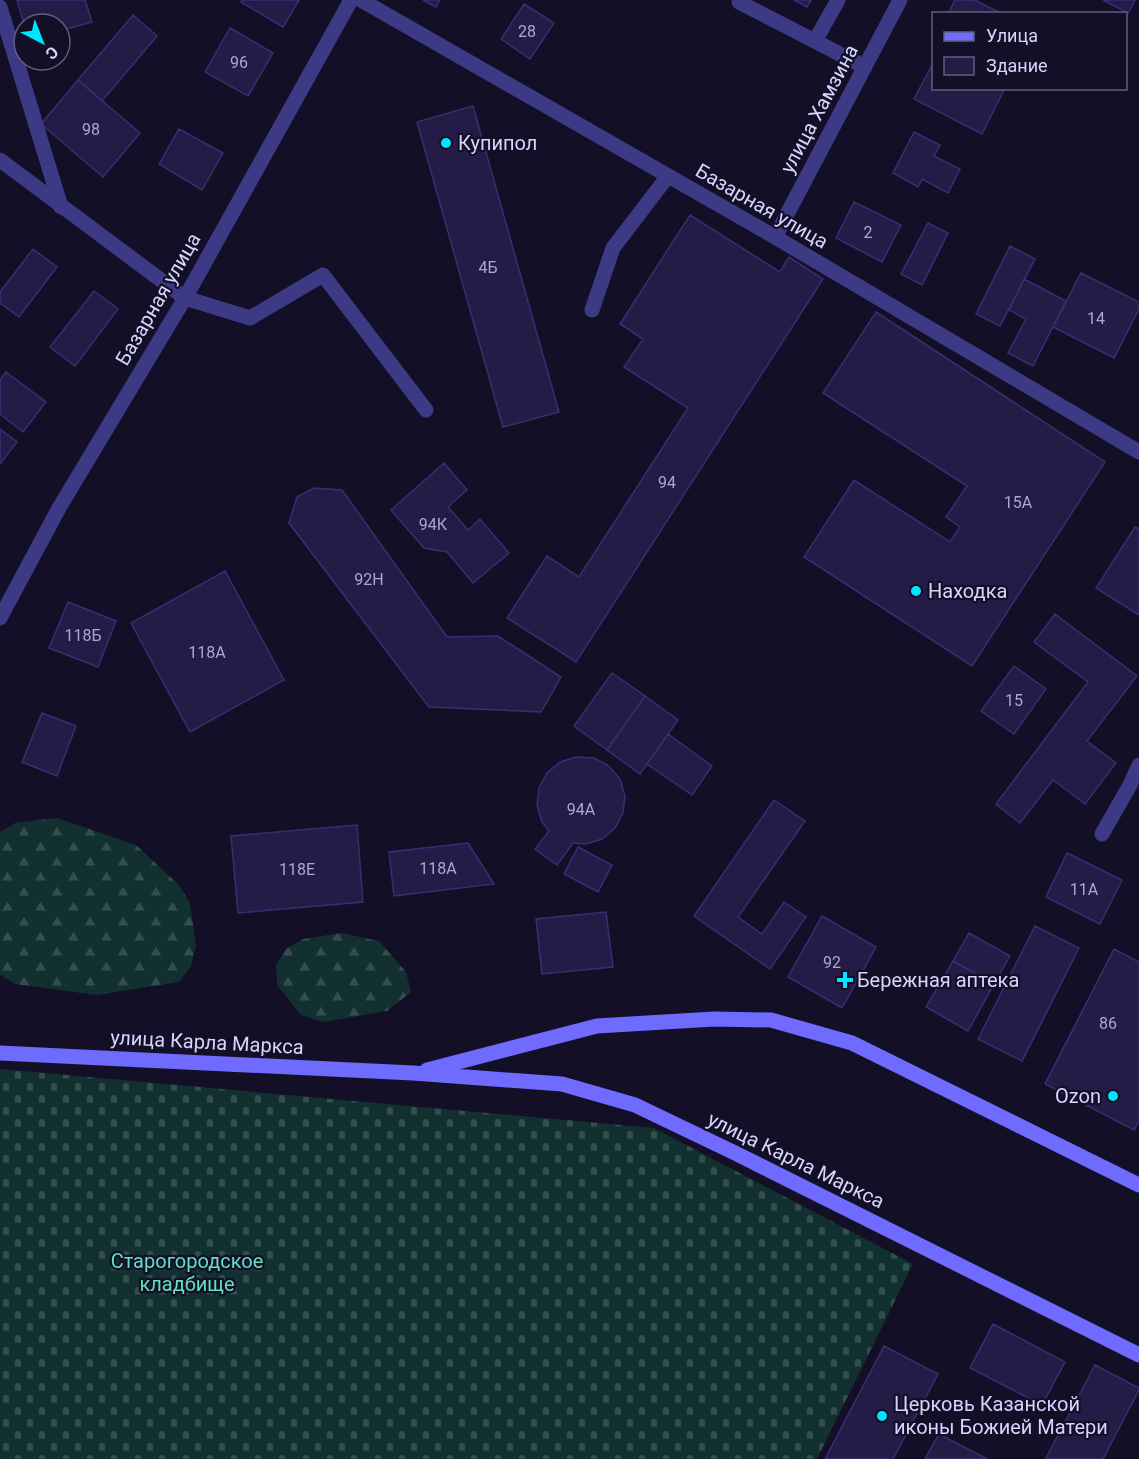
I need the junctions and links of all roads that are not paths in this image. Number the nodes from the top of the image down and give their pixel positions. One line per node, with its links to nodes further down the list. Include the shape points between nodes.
1 (351, 0): 13 (street, Базарная улица)
2 (361, 0): 10 (street, Базарная улица)
3 (838, 0): 7 (street)
4 (900, 0): 8 (street, улица Хамзина)
5 (739, 2): 7 (street)
6 (0, 7): 11 (street)
7 (815, 41): 8 (street)
8 (865, 67): 12 (street, улица Хамзина)
9 (0, 160): 11 (street)
10 (668, 176): 12 (street, Базарная улица); 14 (street, via 613,248)
11 (61, 207): 13 (street)
12 (774, 237): 16 (street, Базарная улица)
13 (184, 298): 15 (street, via 250,318 323,274); 17 (street, Базарная улица, via 59,508)
14 (592, 310)
15 (426, 410)
16 (1139, 452)
17 (0, 618)
18 (1139, 765): 19 (street)
19 (1102, 834)
20 (0, 1053): 21 (main road, улица Карла Маркса)
21 (413, 1073): 22 (main road, улица Карла Маркса, via 597,1026 714,1018 771,1020 852,1043); 23 (main road, улица Карла Маркса, via 562,1084 635,1105)
22 (1139, 1185)
23 (1139, 1355)

